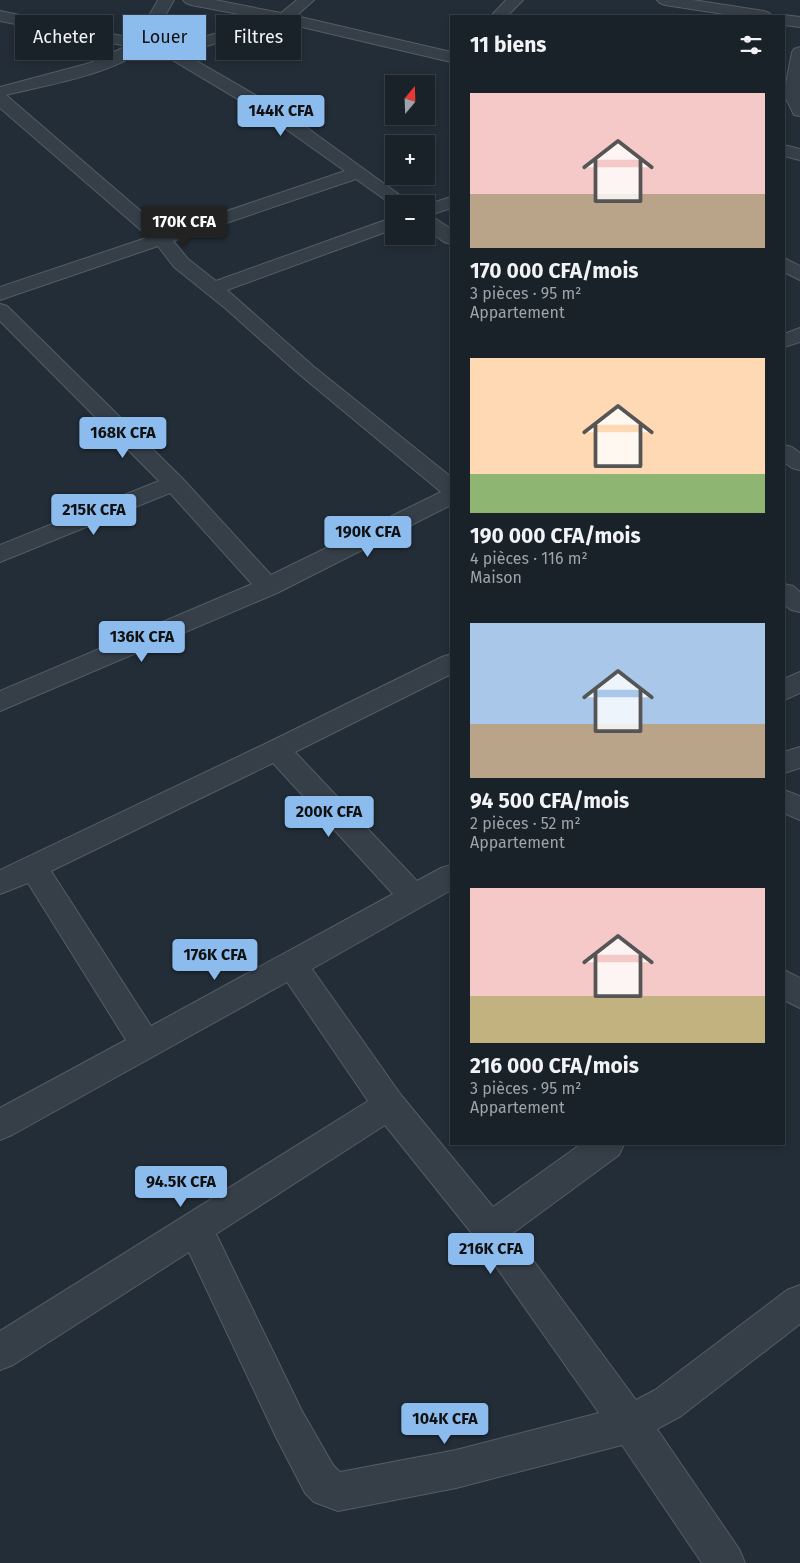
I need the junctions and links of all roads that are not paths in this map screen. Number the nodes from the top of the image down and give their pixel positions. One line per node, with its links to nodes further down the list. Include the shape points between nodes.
1 (166, 0): 6 (street)
2 (191, 0): 7 (street)
3 (306, 0): 8 (street)
4 (515, 0): 9 (street)
5 (665, 0): 10 (street)
6 (157, 15)
7 (268, 15)
8 (288, 15)
9 (500, 15)
10 (758, 15)
11 (0, 16): 15 (street)
12 (785, 20): 14 (street)
13 (301, 22): 18 (street)
14 (800, 22)
15 (123, 41)
16 (800, 52): 22 (street, via 792,94)
17 (123, 54): 20 (street, via 84,69)
18 (450, 57)
19 (184, 60): 25 (street, via 282,118)
20 (0, 92)
21 (0, 99): 32 (street)
22 (800, 111)
23 (785, 150): 24 (street)
24 (800, 155)
25 (358, 172): 26 (street); 32 (street)
26 (390, 195)
27 (450, 202): 28 (street)
28 (435, 208)
29 (385, 226): 35 (street)
30 (435, 226): 31 (street)
31 (450, 237)
32 (161, 238): 35 (street, via 180,263); 36 (street)
33 (785, 265): 34 (street)
34 (800, 274)
35 (213, 289): 41 (street)
36 (0, 294)
37 (0, 310): 40 (street)
38 (785, 453): 39 (street)
39 (800, 462)
40 (174, 483): 43 (street); 44 (street)
41 (450, 487)
42 (450, 496): 44 (street)
43 (0, 554)
44 (268, 586): 50 (street)
45 (785, 593): 46 (street)
46 (800, 604)
47 (450, 664): 51 (street)
48 (800, 681): 49 (street)
49 (785, 689)
50 (0, 702)
51 (277, 750): 56 (street); 59 (street)
52 (800, 757): 53 (street)
53 (785, 763)
54 (785, 801): 55 (street)
55 (800, 809)
56 (33, 867): 58 (street); 61 (street)
57 (450, 877): 59 (street)
58 (0, 883)
59 (414, 897): 60 (street)
60 (292, 965): 61 (street); 62 (street)
61 (146, 1045): 63 (street)
62 (389, 1105): 65 (street); 66 (street)
63 (0, 1124)
64 (607, 1145): 66 (street)
65 (195, 1228): 68 (street); 69 (street, via 290,1424 319,1479 328,1488 338,1492 354,1490 456,1469)
66 (490, 1230): 69 (street)
67 (800, 1302): 69 (street, via 675,1398)
68 (0, 1352)
69 (629, 1424): 70 (street)
70 (725, 1563)

